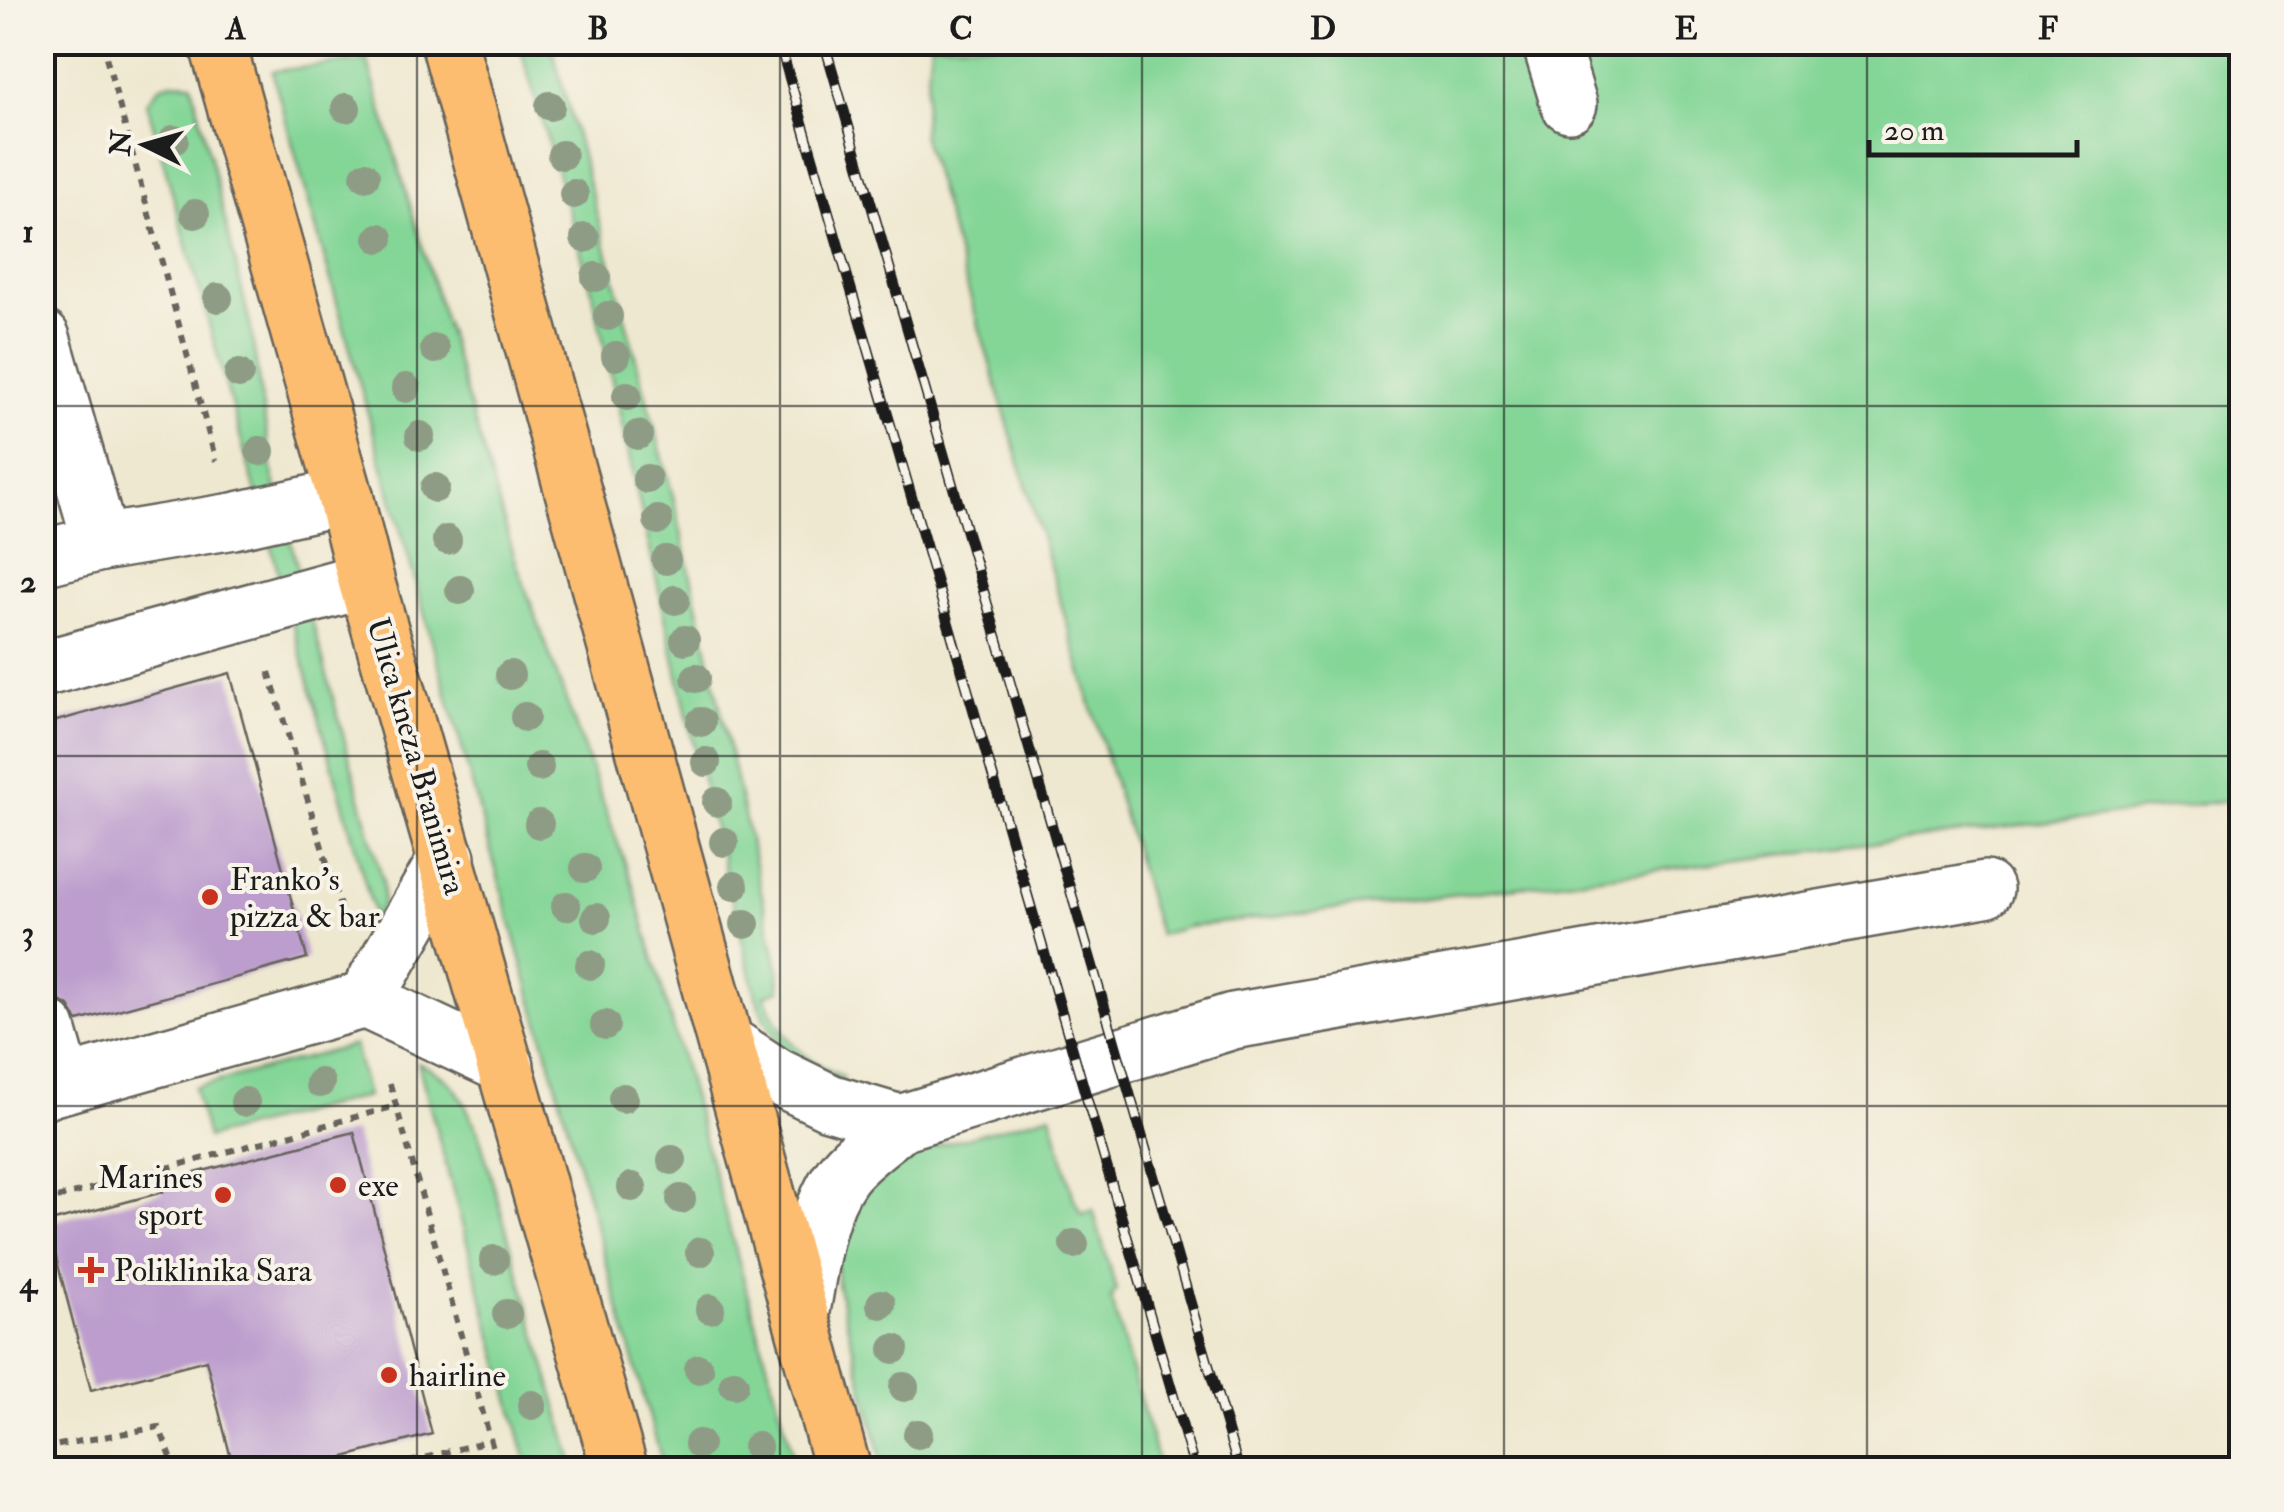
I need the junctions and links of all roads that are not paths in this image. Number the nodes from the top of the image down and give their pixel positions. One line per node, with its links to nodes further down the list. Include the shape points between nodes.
1 (217, 42): 6 (main road, Ulica kneza Branimira)
2 (449, 42): 15 (main road)
3 (1550, 42): 4 (street)
4 (1569, 104)
5 (42, 338): 7 (street)
6 (346, 496): 7 (street); 9 (main road, Ulica kneza Branimira)
7 (101, 543): 8 (street)
8 (42, 558)
9 (366, 580): 10 (street); 11 (main road, Ulica kneza Branimira)
10 (42, 668)
11 (448, 858): 13 (street); 16 (main road, Ulica kneza Branimira)
12 (1984, 889): 18 (street, via 1233,1021)
13 (365, 1000): 16 (street); 17 (street)
14 (48, 1029): 17 (street)
15 (726, 1043): 18 (street, via 830,1102); 19 (main road)
16 (506, 1066): 20 (main road, Ulica kneza Branimira)
17 (53, 1088)
18 (900, 1123): 19 (street, via 843,1174 826,1206)
19 (801, 1316): 21 (main road)
20 (620, 1470)
21 (843, 1470)

